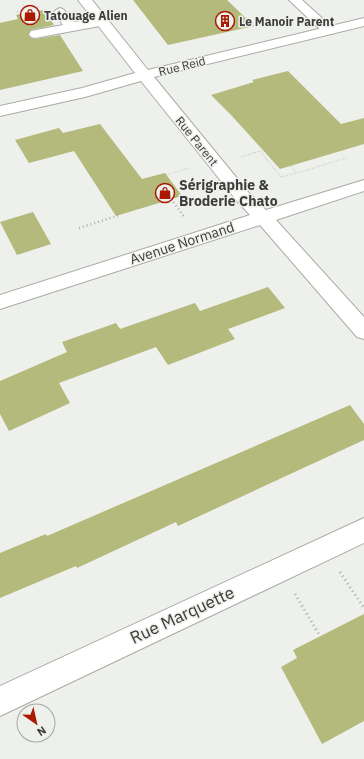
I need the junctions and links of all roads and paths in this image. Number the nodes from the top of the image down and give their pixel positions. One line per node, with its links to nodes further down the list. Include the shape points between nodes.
1 (85, 0): 8 (street, Rue Parent)
2 (295, 0): 11 (lane)
3 (23, 5): 4 (path)
4 (26, 9): 6 (path); 7 (path, via 17,11)
5 (60, 12): 10 (lane)
6 (28, 13)
7 (19, 15)
8 (101, 22): 10 (lane); 13 (street, Rue Parent)
9 (364, 22): 11 (street, Rue Reid)
10 (71, 27): 12 (lane)
11 (329, 31): 13 (street, Rue Reid)
12 (36, 34)
13 (144, 76): 14 (street, Rue Reid); 16 (street, Rue Parent)
14 (0, 111)
15 (346, 158): 19 (path)
16 (216, 164): 19 (path, via 262,151 281,177); 24 (street, Rue Parent)
17 (291, 166): 19 (path)
18 (192, 167): 20 (path)
19 (297, 173)
20 (166, 175)
21 (364, 185): 24 (street, Avenue Normand)
22 (171, 199): 25 (path)
23 (120, 215): 26 (path)
24 (263, 218): 27 (street, Avenue Normand); 28 (street, Rue Parent)
25 (187, 221)
26 (79, 228)
27 (0, 302)
28 (364, 331)
29 (364, 530): 30 (street, Rue Marquette)
30 (324, 548): 31 (street, Rue Marquette); 32 (path)
31 (279, 569): 33 (path); 34 (street, Rue Marquette)
32 (364, 608)
33 (320, 636)
34 (0, 701)

